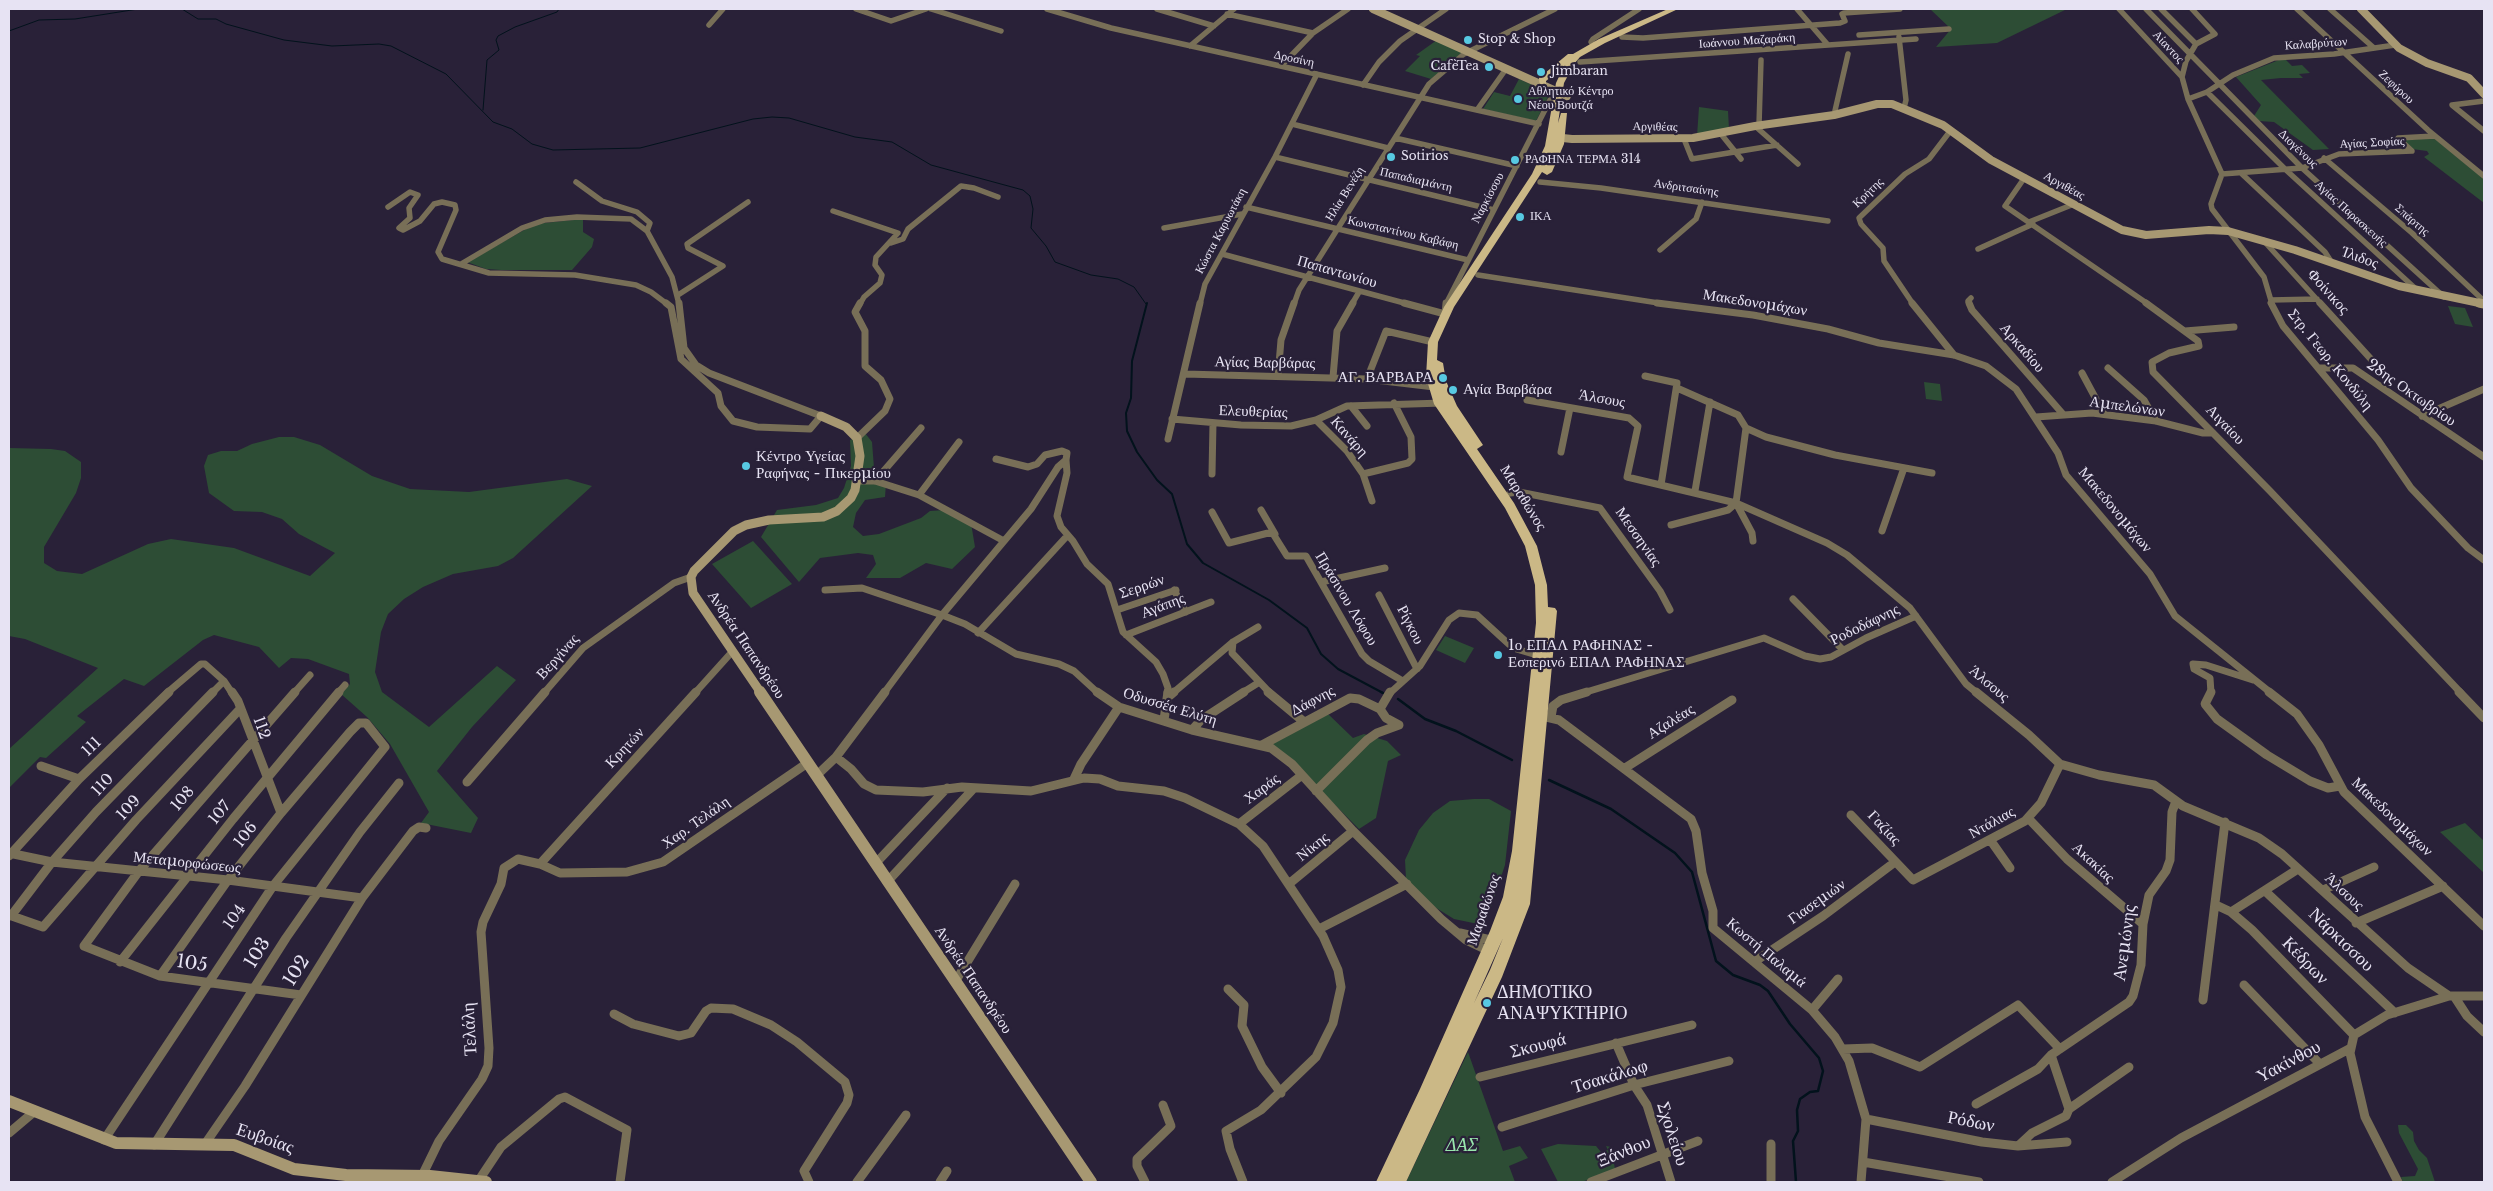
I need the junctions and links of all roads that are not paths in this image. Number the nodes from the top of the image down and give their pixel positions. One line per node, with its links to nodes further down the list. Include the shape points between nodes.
1 (723, 9): 29 (street)
2 (856, 9): 3 (street, via 891,21)
3 (926, 9)
4 (931, 9): 33 (street)
5 (1047, 9): 44 (street, Δροσίνη)
6 (1157, 9): 27 (street)
7 (1185, 9): 27 (street)
8 (1234, 9): 26 (street)
9 (1348, 9): 35 (street)
10 (1373, 9): 31 (street)
11 (1384, 9): 31 (street)
12 (1446, 9): 31 (street)
13 (1555, 9): 46 (street, Ηλία Βενέζη)
14 (1639, 9): 41 (street, via 1593,39)
15 (1674, 9): 41 (main road, Μαραθώνος)
16 (1682, 9): 37 (main road, Μαραθώνος)
17 (1797, 9): 28 (street)
18 (1900, 9): 28 (street, via 1844,13 1844,22)
19 (2119, 9): 56 (street, Αίαντος)
20 (2146, 9): 50 (street, Διογένους)
21 (2161, 9): 40 (street)
22 (2192, 9): 40 (street, via 2215,34)
23 (2297, 9): 48 (street, Ζεφύρου)
24 (2330, 9): 45 (street)
25 (2361, 9): 43 (street)
26 (1228, 14): 30 (street); 35 (street)
27 (1185, 17): 30 (street)
28 (1811, 25): 37 (street, via 1643,38); 42 (street)
29 (709, 26)
30 (1214, 26): 44 (street)
31 (1418, 27): 46 (street); 58 (street, via 1383,57)
32 (1949, 29): 34 (street)
33 (1001, 31)
34 (1898, 32): 36 (street); 38 (street)
35 (1313, 33): 53 (street)
36 (1859, 35)
37 (1622, 36): 52 (main road, Μαραθώνος)
38 (1900, 40): 39 (street, Ιωάννου Μαζαράκη); 42 (street, Ιωάννου Μαζαράκη); 66 (street)
39 (1916, 40)
40 (2196, 44): 50 (street)
41 (1594, 45): 47 (main road, Μαραθώνος)
42 (1828, 45): 52 (street, Ιωάννου Μαζαράκη)
43 (2395, 45): 45 (street, Καλαβρύτων); 62 (street, via 2426,63 2469,78)
44 (1190, 46): 53 (street, Δροσίνη)
45 (2374, 48): 48 (street, Καλαβρύτων)
46 (1470, 50): 54 (street); 57 (street); 63 (street, Ηλία Βενέζη, via 1441,71)
47 (1582, 52): 57 (main road, via 1570,57); 61 (main road, Μαραθώνος, via 1568,65)
48 (2345, 53): 59 (street, Καλαβρύτων, via 2274,58); 76 (street, Ζεφύρου)
49 (1848, 54): 68 (street)
50 (2190, 54): 56 (street); 59 (street, Διογένους)
51 (1761, 60): 71 (street)
52 (1580, 62): 61 (main road, Μαραθώνος)
53 (1281, 66): 55 (street, Δροσίνη)
54 (1506, 69): 57 (street); 67 (street)
55 (1317, 74): 58 (street, Δροσίνη); 69 (street, Κώστα Καρυωτάκη)
56 (2182, 77): 64 (street)
57 (1542, 83): 61 (street)
58 (1363, 85): 63 (street, Δροσίνη)
59 (2218, 85): 60 (street, Καλαβρύτων); 87 (street, Διογένους)
60 (2207, 92): 64 (street, Καλαβρύτων); 88 (street, Αγίας Παρασκευής)
61 (1562, 93): 70 (street, Ναρκίσσου, via 1550,100); 75 (main road, Μαραθώνος)
62 (2484, 94)
63 (1420, 97): 67 (street, Δροσίνη); 77 (street, Ηλία Βενέζη)
64 (2188, 99): 89 (street)
65 (2483, 103): 73 (street, via 2452,105)
66 (1904, 108): 68 (street, Αργιθέας, via 1878,104); 72 (street, Αργιθέας)
67 (1476, 110): 70 (street, Δροσίνη)
68 (1834, 115): 71 (street, Αργιθέας)
69 (1292, 124): 80 (street); 82 (street, Κώστα Καρυωτάκη)
70 (1539, 124): 86 (street, Ναρκίσσου)
71 (1757, 126): 74 (street, Αργιθέας); 79 (street)
72 (1951, 130): 92 (street, Αργιθέας, via 1991,160); 133 (street, Κρήτης, via 1929,159 1905,174 1859,218 1883,248 1884,261 1912,304)
73 (2484, 131)
74 (1721, 134): 78 (street, Αργιθέας); 81 (street)
75 (1557, 135): 78 (street, Αργιθέας); 95 (main road, Μαραθώνος, via 1555,156); 129 (main road, Μαραθώνος, via 1534,180)
76 (2435, 136): 83 (street, Αγίας Σοφίας, via 2398,138 2412,151 2339,154); 91 (street, Ζεφύρου)
77 (1395, 138): 80 (street, Ηλία Βενέζη); 86 (street)
78 (1684, 139): 81 (street, via 1692,159)
79 (1777, 145): 81 (street); 85 (street)
80 (1388, 148): 93 (street, Ηλία Βενέζη)
81 (1734, 152): 84 (street)
82 (1275, 157): 93 (street, Παπαδιαμάντη); 101 (street, Κώστα Καρυωτάκη)
83 (2324, 158): 87 (street, Αγίας Σοφίας); 128 (street, Σπάρτης, via 2412,233)
84 (1741, 159)
85 (1798, 164)
86 (1517, 166): 103 (street, Ναρκίσσου)
87 (2302, 168): 88 (street, Αγίας Σοφίας); 124 (street, Διογένους)
88 (2286, 170): 90 (street, Αγίας Σοφίας); 121 (street, Αγίας Παρασκευής)
89 (2222, 174): 90 (street, Αγίας Σοφίας); 110 (street, Στρ. Γεωρ. Κονδύλη, via 2211,204)
90 (2242, 174): 117 (street, via 2325,252)
91 (2484, 176)
92 (2026, 178): 99 (street, Αργιθέας); 106 (street, Αιγαίου, via 2005,206)
93 (1367, 180): 103 (street, Παπαδιαμάντη); 108 (street, Ηλία Βενέζη)
94 (576, 182): 109 (street, via 602,201 637,212 650,223)
95 (1540, 182): 98 (street, Ανδριτσαίνης); 119 (main road, Μαραθώνος)
96 (998, 198): 112 (street, via 980,189 961,186 908,229 903,239)
97 (748, 202): 123 (street, via 687,244 688,248 723,266)
98 (1702, 202): 105 (street, Ανδριτσαίνης); 114 (street, via 1696,219)
99 (2074, 204): 106 (street); 110 (street, Αργιθέας, via 2134,233)
100 (388, 207): 118 (street, via 410,192 418,195 409,208 410,218 400,228 408,230 434,204 455,205 456,210 438,252 442,259)
101 (1246, 208): 104 (street, Κώστα Καρυωτάκη); 108 (street, Κωνσταντίνου Καβάφη)
102 (833, 210): 112 (street, via 898,233)
103 (1494, 210): 116 (street, Ναρκίσσου)
104 (1242, 214): 107 (street); 115 (street, Κώστα Καρυωτάκη)
105 (1828, 221)
106 (2031, 223): 113 (street); 131 (street, Αιγαίου)
107 (1164, 228)
108 (1337, 229): 116 (street, Κωνσταντίνου Καβάφη); 120 (street, Ηλία Βενέζη)
109 (647, 231): 118 (street, via 640,224 624,218 545,220 522,228); 123 (street)
110 (2228, 231): 111 (street, Ίλιδος); 127 (street, Στρ. Γεωρ. Κονδύλη, via 2264,277)
111 (2262, 240): 117 (street, Ίλιδος); 126 (street, Φοίνικος)
112 (889, 243): 165 (street, via 874,261 882,280 858,304 855,312 864,331 865,366 885,385 890,404)
113 (1978, 249)
114 (1660, 250)
115 (1222, 254): 120 (street, Παπαντωνίου); 138 (street, Κώστα Καρυωτάκη, via 1205,284)
116 (1468, 260): 129 (street, Ναρκίσσου, via 1446,302)
117 (2332, 263): 121 (street, Ίλιδος)
118 (461, 264): 154 (street, via 488,273 566,274 622,281 645,288 671,307 681,358 714,388 721,406 733,421 757,427 810,429)
119 (1478, 275): 133 (street, Μακεδονομάχων, via 1753,315 1879,343); 147 (main road, Μαραθώνος, via 1440,343 1438,371)
120 (1306, 276): 122 (street, Παπαντωνίου); 139 (street, Ηλία Βενέζη, via 1283,332)
121 (2417, 290): 124 (street, Ίλιδος)
122 (1359, 292): 129 (street, Παπαντωνίου); 141 (street, via 1337,331)
123 (678, 295): 154 (street, via 684,348 696,365)
124 (2444, 297): 128 (street, Ίλιδος)
125 (1971, 298): 152 (street, Αρκαδίου, via 1968,301 1972,310)
126 (2317, 299): 127 (street); 136 (street, Φοίνικος)
127 (2271, 300): 135 (street, Στρ. Γεωρ. Κονδύλη, via 2284,326)
128 (2484, 302)
129 (1445, 314): 132 (main road, Μαραθώνος)
130 (2234, 327): 131 (street)
131 (2185, 331): 164 (street, Αιγαίου, via 2198,341 2199,346 2169,353 2152,362 2151,367)
132 (1433, 342): 142 (street, via 1386,331); 143 (main road, Μαραθώνος, via 1430,365)
133 (1954, 355): 156 (street, Μακεδονομάχων, via 1975,360 2002,377 2016,389)
134 (2108, 368): 159 (street, via 2144,400)
135 (2320, 368): 155 (street, 28ης Οκτωβρίου, via 2353,368); 192 (street, Στρ. Γεωρ. Κονδύλη, via 2378,440 2411,488 2460,540)
136 (2380, 369)
137 (2082, 373): 153 (street)
138 (1185, 374): 139 (street, Αγίας Βαρβάρας); 157 (street, Κώστα Καρυωτάκη)
139 (1278, 376): 141 (street, Αγίας Βαρβάρας)
140 (1645, 376): 144 (street, via 1677,383)
141 (1333, 378): 142 (street, Αγίας Βαρβάρας)
142 (1368, 379): 143 (street, Αγίας Βαρβάρας)
143 (1434, 387): 147 (main road, Μαραθώνος)
144 (1677, 388): 148 (street); 178 (street)
145 (2484, 389): 155 (street)
146 (1527, 400): 151 (street, Άλσους)
147 (1445, 402): 149 (street, Ελευθερίας); 180 (main road, Μαραθώνος); 211 (main road, Μαραθώνος, via 1455,429 1510,506 1532,546 1542,596)
148 (1710, 402): 163 (street, via 1738,415); 179 (street)
149 (1394, 403): 150 (street, Ελευθερίας); 175 (street, via 1411,437 1412,459 1408,464)
150 (1351, 406): 158 (street, Ελευθερίας); 161 (street)
151 (1570, 408): 168 (street); 178 (street, Άλσους, via 1635,421 1638,426 1628,476)
152 (2062, 413): 153 (street, Αμπελώνων); 156 (street, Αμπελώνων)
153 (2104, 414): 159 (street, Αμπελώνων)
154 (821, 416): 165 (street, via 846,427)
155 (2422, 416): 169 (street, 28ης Οκτωβρίου)
156 (2036, 417): 217 (street, Μακεδονομάχων, via 2058,453 2066,475 2150,574 2170,610 2205,642)
157 (1172, 420): 160 (street, Ελευθερίας); 166 (street, Κώστα Καρυωτάκη)
158 (1316, 420): 160 (street, Ελευθερίας, via 1290,426); 175 (street, Κανάρη, via 1347,451)
159 (2156, 421): 164 (street, Αμπελώνων)
160 (1213, 424): 174 (street)
161 (1367, 426)
162 (922, 428): 177 (street)
163 (1746, 428): 172 (street, via 1791,444); 183 (street)
164 (2213, 433): 226 (street, Αιγαίου)
165 (857, 438): 176 (street, via 860,456)
166 (1168, 439)
167 (958, 442): 181 (street)
168 (1560, 452)
169 (2484, 457)
170 (996, 459): 171 (street, via 1028,467 1037,464 1045,455 1062,451 1067,453)
171 (1066, 460): 189 (street, via 1057,516); 190 (street)
172 (1904, 468): 173 (street); 187 (street)
173 (1932, 473)
174 (1212, 474)
175 (1363, 474): 182 (street, Κανάρη)
176 (856, 481): 177 (street); 194 (street, via 851,498 831,514 769,520 740,528 704,559)
177 (875, 481): 181 (street)
178 (1661, 485): 179 (street, Άλσους)
179 (1695, 492): 183 (street, Άλσους)
180 (1510, 493): 201 (street, Μεσσηνίας, via 1600,508 1660,591); 225 (main road, Μαραθώνος, via 1536,538 1550,584)
181 (919, 495): 190 (street)
182 (1372, 501)
183 (1736, 503): 186 (street, via 1728,510); 191 (street); 204 (street, Άλσους, via 1847,555)
184 (1261, 510): 188 (street, Πράσινου Λόφου)
185 (1212, 512): 188 (street, via 1229,543 1268,532)
186 (1671, 525)
187 (1882, 531)
188 (1275, 534): 195 (street, Πράσινου Λόφου, via 1287,556 1306,556)
189 (1066, 536): 200 (street, via 1073,541 1087,564 1108,584); 206 (street)
190 (1004, 541): 203 (street)
191 (1753, 541)
192 (2484, 560)
193 (1385, 568): 195 (street)
194 (691, 578): 210 (street, Ανδρέα Παπανδρέου, via 692,593); 243 (street, Βεργίνας, via 674,583 583,648)
195 (1321, 582): 215 (street, Πράσινου Λόφου, via 1365,658)
196 (825, 590): 203 (street, Οδυσσέα Ελύτη, via 862,588)
197 (1379, 595): 213 (street, Ρίγκου)
198 (1793, 599): 209 (street)
199 (1211, 602): 202 (street, Αγάπης)
200 (1117, 610): 202 (street, Σερρών, via 1175,590); 207 (street)
201 (1670, 610)
202 (1186, 612): 207 (street, Αγάπης)
203 (942, 615): 206 (street, Οδυσσέα Ελύτη); 233 (street)
204 (1916, 616): 209 (street, Ροδοδάφνης); 235 (street, Άλσους, via 1966,684)
205 (1258, 627): 208 (street)
206 (978, 633): 222 (street, Οδυσσέα Ελύτη, via 1016,654 1074,670 1105,699)
207 (1126, 635): 220 (street, via 1156,662 1164,674)
208 (1233, 642): 218 (street, via 1232,653); 220 (street)
209 (1843, 650): 225 (street, Ροδοδάφνης, via 1820,659 1769,640 1752,640 1560,700)
210 (731, 653): 234 (street, Ανδρέα Παπανδρέου); 261 (street, Κρητών)
211 (1540, 656): 213 (street, via 1513,648 1481,617 1463,613 1449,620); 290 (main road, Μαραθώνος, via 1519,851 1510,897)
212 (201, 664): 216 (street, 112); 240 (street, 111)
213 (1417, 669): 215 (street)
214 (310, 675): 231 (street, 108)
215 (1401, 680): 224 (street)
216 (224, 681): 223 (street, 112); 259 (street, 110, via 96,812)
217 (2258, 682): 245 (street, Μακεδονομάχων, via 2307,726); 245 (street, via 2206,665 2193,664 2194,669 2210,678 2211,695 2205,705 2223,725 2310,781 2328,788)
218 (1258, 683): 228 (street); 230 (street, via 1201,720)
219 (345, 685): 241 (street, 107)
220 (1168, 697): 227 (street)
221 (1732, 700): 237 (street, Αζαλέας)
222 (1119, 707): 227 (street, Οδυσσέα Ελύτη); 242 (street)
223 (240, 709): 231 (street, 112); 264 (street, 109)
224 (1380, 709): 228 (street, Δάφνης, via 1350,698); 248 (street, Δάφνης, via 1386,718 1399,725 1367,740)
225 (1546, 717): 237 (street, Κωστή Παλαμά, via 1566,726); 291 (main road, Μαραθώνος, via 1525,896)
226 (2484, 718)
227 (1164, 720): 230 (street, Οδυσσέα Ελύτη)
228 (1303, 721): 232 (street, Δάφνης)
229 (365, 722): 250 (street, 106, via 350,732); 276 (street, 104, via 384,747)
230 (1192, 730): 232 (street, Οδυσσέα Ελύτη)
231 (252, 742): 241 (street, 112); 268 (street, 108)
232 (1262, 745): 239 (street, Οδυσσέα Ελύτη, via 1278,753)
233 (836, 757): 238 (street); 246 (street, via 864,784 876,790 923,792)
234 (806, 764): 238 (street, Ανδρέα Παπανδρέου); 261 (street, Χαρ. Τελάλη, via 663,862 627,872 573,874 560,873)
235 (2060, 764): 249 (street, Άλσους, via 2140,780 2154,785); 252 (street, Ντάλιας, via 2041,803)
236 (41, 766): 240 (street)
237 (1624, 768): 293 (street, Κωστή Παλαμά, via 1691,819 1713,911 1713,928)
238 (816, 776): 262 (street, Ανδρέα Παπανδρέου)
239 (1302, 776): 248 (street, Οδυσσέα Ελύτη); 254 (street, Χαράς)
240 (79, 779): 258 (street, 111)
241 (267, 779): 250 (street, 112); 269 (street, 107)
242 (1074, 779): 247 (street, via 1042,790); 254 (street, via 1100,779 1118,786 1164,791)
243 (467, 782)
244 (399, 783): 280 (street, 103)
245 (2340, 786): 277 (street, Μακεδονομάχων)
246 (947, 788): 247 (street); 262 (street)
247 (974, 788): 272 (street)
248 (1316, 791): 256 (street, Οδυσσέα Ελύτη)
249 (2176, 801): 253 (street, Άλσους); 286 (street, Ανεμώνης, via 2172,812 2170,860 2149,895)
250 (281, 813): 270 (street, 106)
251 (1851, 815): 260 (street, Γαζίας)
252 (2028, 818): 257 (street, Ντάλιας); 286 (street, Ακακίας, via 2074,865)
253 (2225, 822): 267 (street, Άλσους, via 2273,846); 282 (street)
254 (1238, 824): 273 (street, via 1263,846)
255 (426, 828): 281 (street, 102, via 419,827 413,831)
256 (1354, 831): 273 (street, Νίκης); 275 (street, Οδυσσέα Ελύτη)
257 (1991, 840): 266 (street); 271 (street, Ντάλιας)
258 (9, 855): 259 (street, Μεταμορφώσεως)
259 (52, 862): 264 (street, Μεταμορφώσεως); 284 (street, 110)
260 (1895, 862): 271 (street, Γαζίας); 293 (street, Γιασεμιών)
261 (540, 864): 265 (street, Χαρ. Τελάλη, via 516,859)
262 (875, 864): 272 (street, Ανδρέα Παπανδρέου)
263 (2374, 867): 278 (street)
264 (95, 868): 268 (street, Μεταμορφώσεως); 284 (street, 109, via 43,927)
265 (504, 868): 341 (street, Τελάλη, via 501,884 481,932 488,1066 478,1086 439,1141)
266 (2010, 868)
267 (2298, 868): 278 (street, Άλσους); 279 (street)
268 (139, 871): 269 (street, Μεταμορφώσεως); 289 (street, 108)
269 (187, 876): 270 (street, Μεταμορφώσεως); 292 (street, 107)
270 (228, 880): 276 (street, Μεταμορφώσεως); 294 (street, 106)
271 (1913, 880)
272 (887, 882): 296 (street, Ανδρέα Παπανδρέου)
273 (1290, 883): 288 (street)
274 (1015, 884): 296 (street)
275 (1408, 884): 288 (street, via 1338,922); 290 (street, Οδυσσέα Ελύτη, via 1466,940)
276 (273, 886): 280 (street, Μεταμορφώσεως); 297 (street, 104)
277 (2443, 886): 285 (street); 287 (street, Μακεδονομάχων)
278 (2324, 890): 285 (street, Άλσους)
279 (2265, 891): 283 (street); 306 (street, Νάρκισσου)
280 (319, 892): 281 (street, Μεταμορφώσεως); 299 (street, 103)
281 (362, 898): 301 (street, 102)
282 (2216, 905): 283 (street, Κέδρων); 304 (street)
283 (2231, 912): 310 (street, Κέδρων)
284 (10, 916)
285 (2356, 923): 302 (street, Άλσους, via 2408,968)
286 (2143, 924): 313 (street, Ανεμώνης, via 2141,965 2133,996 2129,1002)
287 (2484, 926)
288 (1318, 929): 321 (street, via 1338,970 1341,986 1338,1003 1333,1023 1317,1056)
289 (84, 946): 292 (street, 105)
290 (1491, 946): 291 (street); 350 (main road, Μαραθώνος)
291 (1506, 951): 351 (main road, Μαραθώνος)
292 (120, 962): 294 (street, 105)
293 (1754, 962): 305 (street, Κωστή Παλαμά)
294 (160, 976): 297 (street, 105)
295 (1838, 979): 305 (street)
296 (955, 982): 347 (street, Ανδρέα Παπανδρέου)
297 (206, 983): 299 (street, 105); 331 (street, 104)
298 (2244, 985): 317 (street)
299 (256, 988): 301 (street, 105); 336 (street, 103)
300 (1228, 990): 321 (street, via 1244,1005 1242,1026 1262,1067)
301 (301, 995): 334 (street, 102, via 246,1086)
302 (2451, 996): 303 (street); 306 (street); 309 (street)
303 (2484, 996)
304 (2203, 1000)
305 (1812, 1010): 312 (street, Κωστή Παλαμά)
306 (2395, 1013): 310 (street, via 2376,1020)
307 (614, 1014): 344 (street, via 634,1024 679,1036 691,1033 711,1008 733,1009 770,1025 845,1082 850,1095 804,1171)
308 (1692, 1025): 311 (street, Σκουφά)
309 (2484, 1032)
310 (2354, 1035): 314 (street)
311 (1616, 1043): 319 (street, Σκουφά); 320 (street, Σχολείου)
312 (1843, 1049): 313 (street, via 1872,1048 1920,1067 2018,1005); 328 (street, Κωστή Παλαμά, via 1855,1074)
313 (2060, 1049): 315 (street, Ανεμώνης)
314 (2349, 1049): 317 (street, Υακίνθου); 358 (street, via 2365,1117)
315 (2051, 1055): 323 (street, Ανεμώνης, via 2038,1069); 325 (street)
316 (1729, 1061): 320 (street, Τσακάλωφ)
317 (2319, 1063): 357 (street, Υακίνθου, via 2181,1138)
318 (2129, 1067): 325 (street)
319 (1480, 1077)
320 (1634, 1085): 329 (street, Τσακάλωφ); 338 (street, Σχολείου, via 1647,1105)
321 (1280, 1094): 349 (street, via 1226,1132)
322 (9, 1101): 326 (street, Ευβοίας)
323 (1976, 1104)
324 (1162, 1105): 348 (street, via 1171,1126 1137,1159)
325 (2069, 1109): 337 (street, via 2067,1115 2032,1133)
326 (35, 1111): 330 (street); 331 (street, Ευβοίας)
327 (906, 1115): 345 (street)
328 (1866, 1120): 337 (street, Ρόδων); 339 (street, Κωστή Παλαμά)
329 (1502, 1126)
330 (9, 1133)
331 (104, 1140): 336 (street, Ευβοίας)
332 (1698, 1141): 338 (street, Ξάνθου)
333 (2068, 1142): 337 (street, Ρόδων)
334 (205, 1144): 336 (street, Ευβοίας); 341 (street, Ευβοίας, via 234,1145 294,1169)
335 (1771, 1144): 354 (street)
336 (154, 1145)
337 (2018, 1146)
338 (1663, 1154): 352 (street, Ξάνθου); 353 (street, Σχολείου)
339 (1863, 1162): 355 (street, Κωστή Παλαμά); 356 (street)
340 (947, 1171): 346 (street)
341 (421, 1179): 342 (street, Ευβοίας)
342 (483, 1181): 343 (street, via 501,1147 565,1096 627,1130)
343 (620, 1182)
344 (809, 1182)
345 (857, 1182)
346 (940, 1182)
347 (1091, 1182)
348 (1145, 1182)
349 (1243, 1182)
350 (1384, 1182)
351 (1397, 1182)
352 (1591, 1182)
353 (1671, 1182)
354 (1771, 1182)
355 (1861, 1182)
356 (1979, 1182)
357 (2112, 1182)
358 (2398, 1182)

